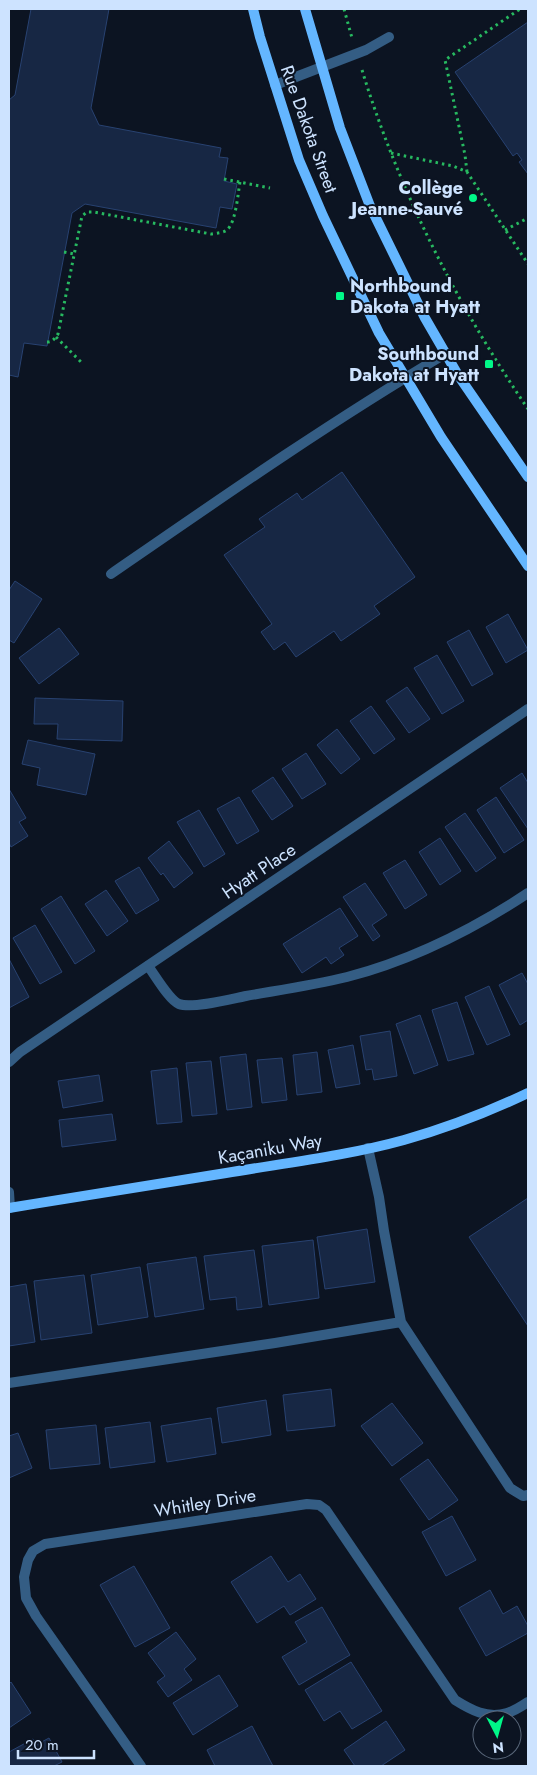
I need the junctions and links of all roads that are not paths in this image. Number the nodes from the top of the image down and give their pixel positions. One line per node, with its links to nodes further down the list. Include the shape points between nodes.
1 (253, 9): 5 (main road, Rue Dakota Street)
2 (305, 9): 4 (main road, Rue Dakota Street)
3 (389, 37): 4 (street, via 357,54)
4 (321, 67): 5 (street); 6 (main road, Rue Dakota Street, via 370,206)
5 (275, 84): 7 (main road, Rue Dakota Street, via 323,216 379,333)
6 (445, 354): 7 (street); 8 (main road, Rue Dakota Street)
7 (406, 377): 9 (main road, Rue Dakota Street); 10 (street, via 313,435)
8 (528, 477)
9 (528, 566)
10 (110, 574)
11 (528, 709): 13 (street, Hyatt Place)
12 (528, 893): 13 (street, via 500,912 413,956 347,977 305,986 202,1004 179,1004)
13 (148, 966): 14 (street, Hyatt Place)
14 (9, 1062)
15 (528, 1093): 16 (main road, Kaçaniku Way, via 448,1126)
16 (368, 1148): 18 (main road, Kaçaniku Way); 19 (street)
17 (9, 1192): 18 (street)
18 (10, 1208)
19 (401, 1322): 20 (street); 21 (street, via 510,1488 523,1496)
20 (9, 1383)
21 (528, 1495)
22 (528, 1702): 23 (street, Whitley Drive, via 508,1713 491,1715 472,1711 455,1700 326,1510 319,1506 307,1504 45,1544 33,1551 28,1560 24,1577 26,1598)
23 (141, 1766)

